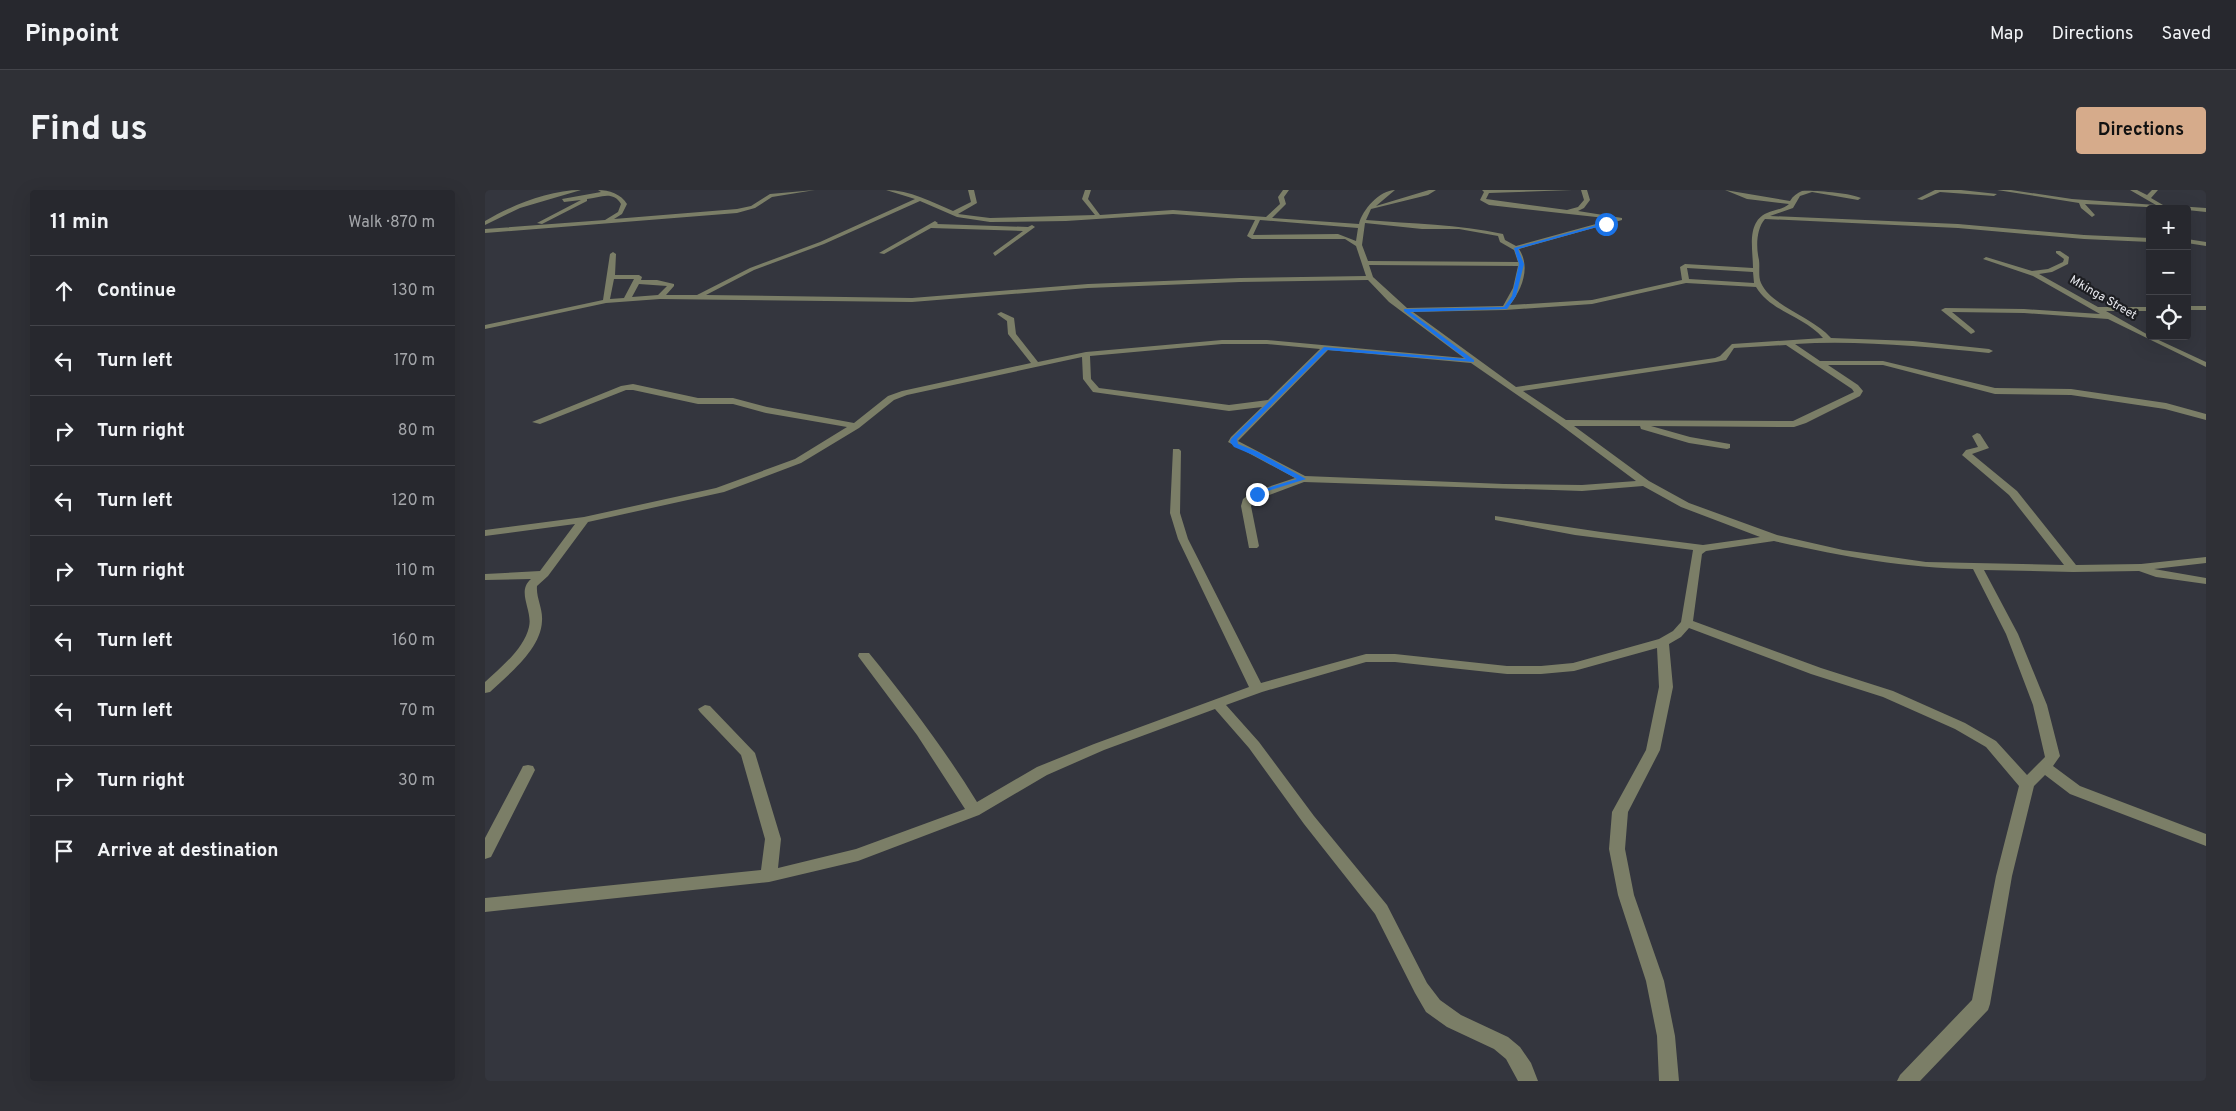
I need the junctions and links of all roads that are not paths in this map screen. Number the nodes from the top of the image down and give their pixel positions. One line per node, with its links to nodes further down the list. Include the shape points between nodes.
1 (578, 190): 30 (street)
2 (601, 190): 23 (street)
3 (795, 190): 20 (street)
4 (813, 190): 20 (street)
5 (889, 190): 28 (street)
6 (971, 190): 39 (street, via 974,202)
7 (1089, 190): 41 (street, via 1085,199)
8 (1287, 190): 44 (street, via 1281,197 1283,204)
9 (1392, 190): 35 (street)
10 (1433, 190): 35 (street)
11 (1509, 190): 12 (street); 21 (street)
12 (1569, 190)
13 (1585, 190): 38 (street, via 1587,200 1580,208)
14 (1812, 190): 26 (street); 32 (street, via 1798,194)
15 (1938, 190): 24 (street); 29 (street)
16 (2000, 190): 17 (street)
17 (2006, 190): 31 (street)
18 (2133, 190): 27 (street)
19 (2155, 190): 27 (street)
20 (801, 191): 45 (street, via 770,196 753,207 737,211)
21 (1486, 191): 38 (street, via 1483,200 1489,202)
22 (1730, 191): 32 (street, via 1754,199)
23 (608, 192): 25 (street); 45 (street, via 624,204 620,213)
24 (1994, 194)
25 (591, 197): 30 (street); 51 (street)
26 (1858, 198)
27 (2148, 198): 34 (street)
28 (920, 199): 39 (street); 75 (street, via 822,243 752,269)
29 (1920, 199)
30 (534, 201): 48 (street)
31 (2082, 202): 33 (street); 40 (street)
32 (1791, 203): 43 (street, via 1791,207)
33 (2146, 205)
34 (2159, 205)
35 (1368, 209): 49 (street)
36 (2191, 209): 37 (street)
37 (2206, 210)
38 (1564, 211): 59 (street, via 1620,219)
39 (956, 215): 46 (street, via 990,220); 50 (street)
40 (2092, 215)
41 (1099, 217): 42 (street, via 1165,212); 46 (street)
42 (1259, 217): 44 (street); 54 (street, via 1252,237)
43 (1762, 217): 55 (street, via 1958,226); 67 (street, via 1757,224 1752,254)
44 (1267, 218): 47 (street)
45 (608, 220): 51 (street)
46 (1035, 220): 52 (street)
47 (1301, 221): 49 (street); 54 (street)
48 (485, 223)
49 (1362, 224): 58 (street); 59 (street, via 1459,227 1501,234 1502,241)
50 (929, 226): 52 (street); 61 (street)
51 (533, 227): 53 (street)
52 (1031, 229): 63 (street)
53 (485, 231)
54 (1334, 236): 58 (street, via 1347,238)
55 (2146, 240)
56 (2191, 242): 57 (street)
57 (2206, 244)
58 (1359, 245): 65 (street)
59 (1515, 248): 66 (street)
60 (2058, 252): 68 (street, via 2067,258 2066,264 2050,271)
61 (882, 253)
62 (613, 254): 69 (street)
63 (995, 254)
64 (1986, 258): 68 (street, Mkinga Street)
65 (1365, 263): 66 (street); 70 (street)
66 (1522, 264): 78 (street, via 1514,296)
67 (1756, 270): 71 (street, via 1685,266); 73 (street)
68 (2033, 273): 82 (street, Mkinga Street)
69 (611, 277): 72 (street, via 638,276); 77 (street)
70 (1370, 278): 75 (street, via 1087,286 912,300); 83 (street)
71 (1686, 281): 73 (street); 78 (street, via 1608,300)
72 (637, 282): 74 (street, via 672,285); 76 (street)
73 (1758, 285): 88 (street, via 1775,303 1813,323)
74 (660, 297): 75 (street); 76 (street)
75 (699, 297)
76 (627, 299): 77 (street)
77 (606, 301): 86 (street)
78 (1505, 308): 83 (street)
79 (2146, 308): 82 (street)
80 (2191, 308): 81 (street)
81 (2206, 308)
82 (2098, 309): 85 (street, Mkinga Street)
83 (1405, 310): 93 (street)
84 (1001, 314): 95 (street, via 1011,320 1012,334)
85 (2110, 317): 87 (street, via 1945,310); 96 (street, Mkinga Street)
86 (487, 324)
87 (1971, 332)
88 (1829, 340): 89 (street); 91 (street, via 1913,343)
89 (1788, 343): 94 (street); 97 (street, via 1732,346 1723,358 1716,360)
90 (1326, 348): 92 (street, via 1267,342 1222,342); 93 (street); 98 (street)
91 (1989, 351)
92 (1086, 354): 95 (street); 98 (street, via 1087,380 1089,386 1096,390 1229,408)
93 (1473, 361): 97 (street)
94 (1818, 363): 99 (street, via 1883,362 1995,391 2105,396 2166,406); 102 (street, via 1859,391 1803,421 1779,425)
95 (1036, 364): 103 (street, via 905,393 891,398)
96 (2206, 365)
97 (1517, 389): 101 (street)
98 (1269, 403): 107 (street, via 1233,442)
99 (2206, 417)
100 (537, 422): 103 (street, via 633,387 691,400 733,402)
101 (1563, 423): 102 (street); 108 (street)
102 (1627, 423): 105 (street, via 1689,440)
103 (857, 426): 110 (street, via 799,461 752,479 685,499)
104 (1977, 436): 118 (street, via 1984,448 1967,455 2013,493)
105 (1727, 446)
106 (1175, 451): 125 (street, via 1175,513 1183,539)
107 (1303, 479): 108 (street, via 1582,488); 113 (street, via 1248,499 1246,506)
108 (1645, 483): 112 (street, via 1685,505)
109 (1499, 518): 114 (street, via 1565,532)
110 (584, 520): 111 (street); 119 (street)
111 (485, 533)
112 (1774, 538): 114 (street); 116 (street, via 1843,553 1927,565)
113 (1253, 546)
114 (1703, 548): 122 (street, via 1697,553)
115 (2206, 560): 117 (street)
116 (1977, 567): 118 (street); 129 (street, via 2012,634 2040,705 2053,756)
117 (2141, 567): 118 (street); 121 (street, via 2156,574)
118 (2073, 569)
119 (544, 574): 120 (street); 126 (street, via 531,585 529,598 537,617 536,627 527,644)
120 (485, 577)
121 (2206, 581)
122 (1687, 623): 123 (street); 131 (street, via 1888,694 1960,726 1991,744)
123 (1663, 642): 125 (street, via 1574,667 1541,670 1366,658); 138 (street, via 1666,687 1653,750 1620,812 1617,849 1625,895 1655,981 1666,1036)
124 (864, 656): 132 (street, via 908,709)
125 (1257, 689): 127 (street)
126 (485, 690)
127 (1217, 703): 132 (street, via 1042,771); 137 (street, via 1254,745 1381,910 1433,1006 1455,1021 1501,1043 1513,1053)
128 (705, 709): 135 (street, via 748,753 773,839)
129 (2044, 767): 131 (street); 133 (street, via 2075,790)
130 (528, 770): 134 (street)
131 (2027, 785): 139 (street, via 2004,876 1981,1004)
132 (974, 811): 135 (street, via 858,855)
133 (2206, 840)
134 (485, 853)
135 (769, 876): 136 (street)
136 (485, 906)
137 (1528, 1081)
138 (1669, 1081)
139 (1907, 1081)

